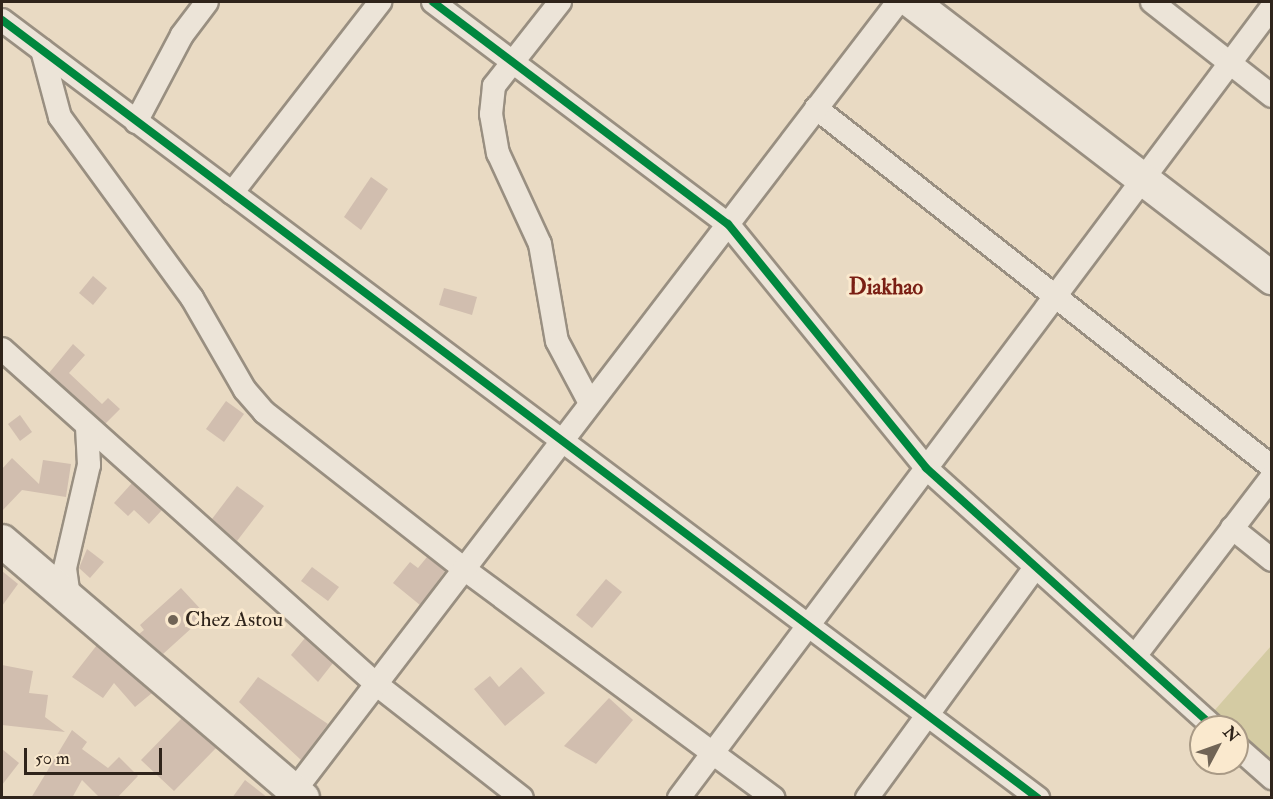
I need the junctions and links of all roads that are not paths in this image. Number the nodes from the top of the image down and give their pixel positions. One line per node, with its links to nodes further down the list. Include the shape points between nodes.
1 (207, 2): 15 (street, via 182,35)
2 (380, 2): 17 (street)
3 (433, 2): 11 (street)
4 (560, 2): 11 (street)
5 (898, 2): 14 (street)
6 (912, 2): 16 (street)
7 (1152, 2): 12 (street)
8 (1272, 7): 12 (street)
9 (2, 20): 10 (street)
10 (42, 50): 15 (street); 32 (street, via 60,117 192,298 245,390 285,430)
11 (512, 61): 18 (street); 22 (street, via 494,86 491,114 498,153 540,244 557,340)
12 (1229, 63): 13 (street); 16 (street)
13 (1272, 96)
14 (816, 108): 18 (street); 20 (street)
15 (136, 122): 17 (street)
16 (1143, 179): 19 (street); 20 (street)
17 (232, 193): 24 (street)
18 (728, 224): 22 (street); 26 (street)
19 (1272, 278)
20 (1053, 299): 25 (street); 26 (street)
21 (2, 349): 23 (street)
22 (590, 403): 24 (street)
23 (87, 427): 33 (street, via 89,465 65,568); 36 (street)
24 (562, 440): 32 (street); 34 (street)
25 (1272, 466)
26 (926, 468): 31 (street); 34 (street)
27 (1272, 477): 28 (street)
28 (1232, 528): 30 (street); 35 (street)
29 (2, 541): 33 (street)
30 (1272, 560)
31 (1035, 568): 35 (street); 37 (street)
32 (464, 569): 36 (street); 39 (street)
33 (69, 597): 42 (street)
34 (808, 625): 37 (street); 39 (street)
35 (1134, 656): 38 (street)
36 (376, 684): 42 (street); 43 (street)
37 (928, 715): 46 (street); 47 (street)
38 (1200, 715)
39 (713, 753): 44 (street); 45 (street)
40 (1249, 758): 41 (street)
41 (1272, 778)
42 (296, 795)
43 (522, 798)
44 (679, 798)
45 (774, 798)
46 (867, 798)
47 (1038, 798)

